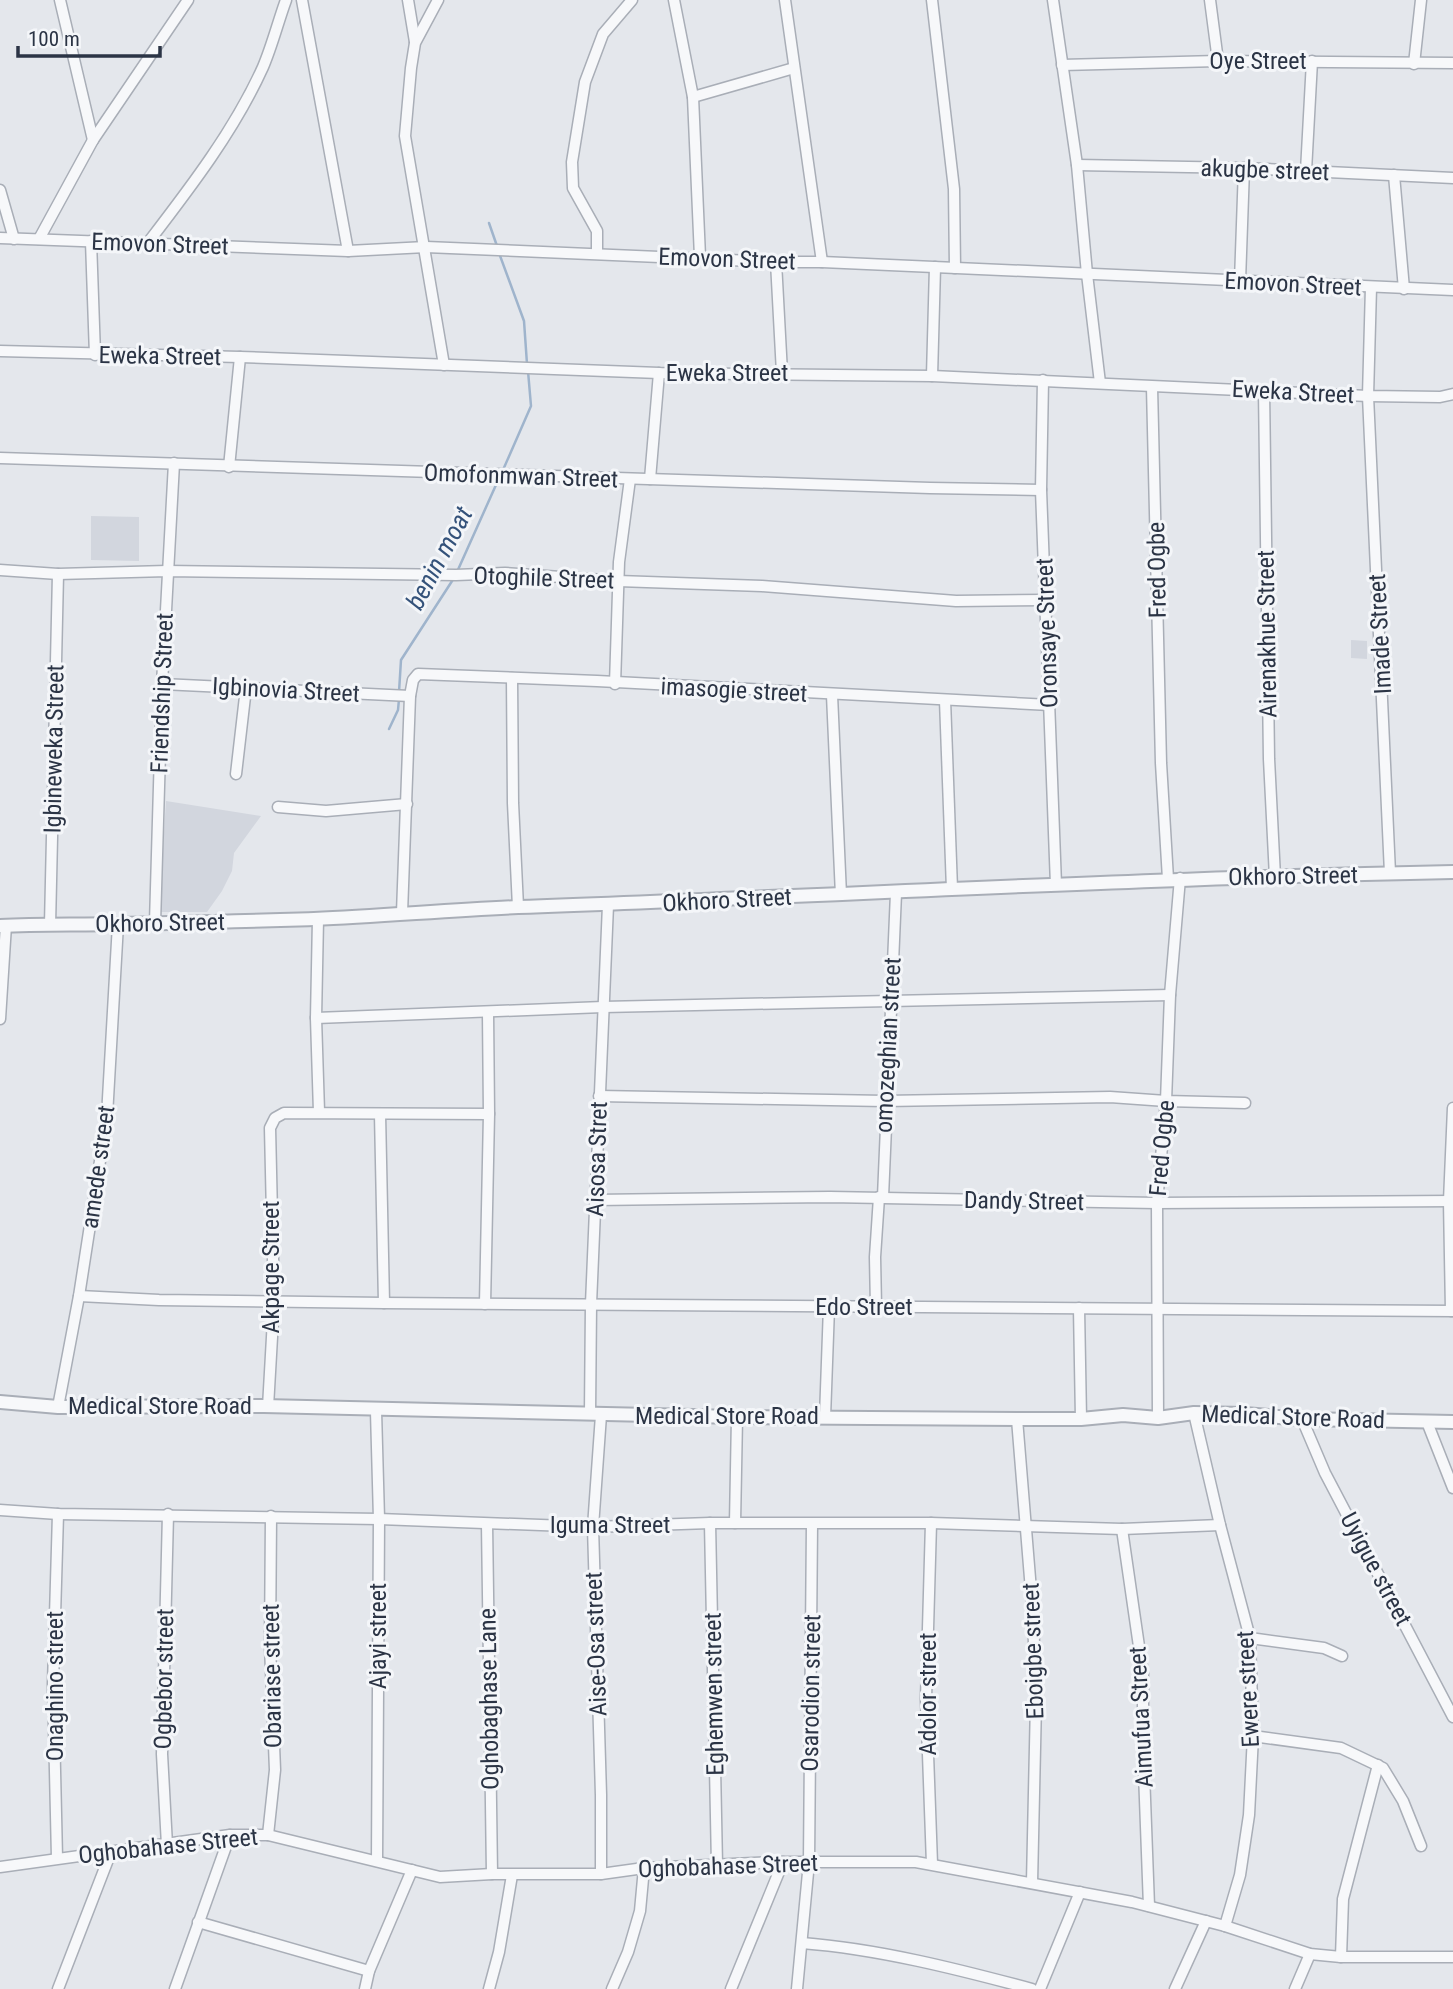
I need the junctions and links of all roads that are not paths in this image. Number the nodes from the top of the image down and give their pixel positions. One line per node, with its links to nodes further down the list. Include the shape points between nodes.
1 (60, 0): 22 (street)
2 (188, 0): 22 (street)
3 (286, 0): 33 (street, via 263,66 234,122)
4 (302, 0): 35 (street)
5 (408, 0): 14 (street)
6 (438, 0): 14 (street)
7 (632, 0): 36 (street, via 603,34 585,82 572,162 573,188 597,231)
8 (674, 0): 21 (street)
9 (785, 0): 20 (street)
10 (932, 0): 41 (street, via 954,189)
11 (1053, 0): 19 (street)
12 (1210, 0): 15 (street)
13 (1421, 0): 18 (street)
14 (415, 43): 34 (street, via 405,136)
15 (1218, 61): 16 (street, Oye Street); 19 (street, Oye Street)
16 (1312, 61): 18 (street, Oye Street); 25 (street)
17 (1453, 63): 18 (street, Oye Street)
18 (1414, 64)
19 (1062, 65): 23 (street)
20 (794, 68): 21 (street); 39 (street)
21 (693, 97): 37 (street)
22 (93, 140): 31 (street)
23 (1077, 165): 24 (street, akugbe street); 42 (street)
24 (1244, 169): 25 (street, akugbe street); 43 (street)
25 (1306, 171): 26 (street, akugbe street)
26 (1394, 175): 27 (street, akugbe street); 45 (street)
27 (1453, 178)
28 (0, 190): 30 (street)
29 (0, 238): 30 (street, Emovon Street)
30 (14, 239): 31 (street, Emovon Street)
31 (39, 239): 32 (street, Emovon Street)
32 (91, 241): 33 (street, Emovon Street); 48 (street)
33 (147, 244): 35 (street, Emovon Street)
34 (426, 247): 35 (street, Emovon Street); 36 (street, Emovon Street); 50 (street)
35 (348, 251)
36 (597, 253): 37 (street, Emovon Street)
37 (700, 257): 38 (street, Emovon Street)
38 (776, 262): 39 (street, Emovon Street); 52 (street)
39 (822, 262): 40 (street, Emovon Street)
40 (935, 267): 41 (street, Emovon Street); 53 (street)
41 (956, 268): 42 (street, Emovon Street)
42 (1087, 274): 43 (street, Emovon Street); 55 (street)
43 (1240, 281): 44 (street, Emovon Street)
44 (1371, 287): 45 (street, Emovon Street); 59 (street, Imade Street)
45 (1404, 289): 46 (street, Emovon Street)
46 (1453, 290)
47 (0, 351): 48 (street, Eweka Street)
48 (95, 355): 49 (street, Eweka Street)
49 (240, 358): 50 (street, Eweka Street); 62 (street)
50 (444, 365): 51 (street, Eweka Street)
51 (659, 373): 52 (street, Eweka Street); 64 (street)
52 (782, 373): 53 (street, Eweka Street)
53 (932, 376): 54 (street, Eweka Street)
54 (1043, 380): 55 (street, Eweka Street); 65 (street, Oronsaye Street)
55 (1100, 383): 56 (street, Eweka Street)
56 (1152, 387): 57 (street, Eweka Street); 85 (street, Fred Ogbe, via 1161,763)
57 (1264, 390): 59 (street, Eweka Street); 84 (street, Airenakhue Street)
58 (1453, 394): 59 (street, Eweka Street)
59 (1368, 396): 83 (street, Imade Street)
60 (0, 458): 61 (street, Omofonmwan Street)
61 (174, 463): 62 (street, Omofonmwan Street); 67 (street, Friendship Street)
62 (229, 467): 63 (street, Omofonmwan Street)
63 (631, 479): 64 (street, Omofonmwan Street); 69 (street)
64 (650, 479): 65 (street, Omofonmwan Street)
65 (1041, 490): 70 (street, Oronsaye Street)
66 (0, 570): 68 (street, Otoghile Street)
67 (167, 571): 68 (street, Otoghile Street); 69 (street, Otoghile Street, via 505,573); 72 (street, Friendship Street)
68 (58, 574): 97 (street, Igbineweka Street)
69 (618, 581): 70 (street, Otoghile Street, via 762,586 956,601); 73 (street)
70 (1046, 600): 78 (street, Oronsaye Street)
71 (512, 678): 73 (street, imasogie street); 76 (street, imasogie street, via 418,674); 91 (street)
72 (162, 684): 74 (street, Igbinovia Street); 94 (street, Friendship Street)
73 (615, 684): 75 (street, imasogie street)
74 (246, 688): 76 (street, Igbinovia Street); 79 (street)
75 (832, 695): 77 (street, imasogie street); 89 (street)
76 (410, 696): 80 (street)
77 (945, 700): 78 (street, imasogie street); 87 (street)
78 (1050, 705): 86 (street, Oronsaye Street)
79 (236, 774)
80 (407, 804): 81 (street, via 326,811); 92 (street)
81 (278, 807)
82 (1453, 872): 83 (street, Okhoro Street)
83 (1390, 873): 84 (street, Okhoro Street)
84 (1275, 877): 85 (street, Okhoro Street)
85 (1174, 879): 86 (street, Okhoro Street); 98 (street, Fred Ogbe)
86 (1056, 885): 87 (street, Okhoro Street)
87 (952, 889): 88 (street, Okhoro Street)
88 (896, 893): 89 (street, Okhoro Street); 99 (street, omozeghian street)
89 (841, 895): 90 (street, Okhoro Street)
90 (608, 905): 91 (street, Okhoro Street); 100 (street, Aisosa Stret)
91 (518, 907): 92 (street, Okhoro Street)
92 (402, 913): 93 (street, Okhoro Street)
93 (318, 919): 94 (street, Okhoro Street); 102 (street)
94 (155, 923): 95 (street, Okhoro Street)
95 (118, 924): 97 (street, Okhoro Street); 116 (street, amede street, via 107,1116)
96 (3, 925): 97 (street, Okhoro Street); 103 (street)
97 (50, 925)
98 (1170, 995): 99 (street); 106 (street, Fred Ogbe)
99 (889, 1003): 100 (street); 105 (street, omozeghian street)
100 (603, 1007): 101 (street); 104 (street, Aisosa Stret)
101 (488, 1013): 102 (street); 111 (street)
102 (316, 1018): 109 (street)
103 (0, 1019)
104 (599, 1096): 105 (street); 113 (street, Aisosa Stret)
105 (885, 1101): 106 (street, via 1111,1097); 112 (street, omozeghian street)
106 (1166, 1101): 107 (street); 115 (street, Fred Ogbe)
107 (1245, 1103)
108 (1453, 1108): 114 (street)
109 (319, 1112): 110 (street); 117 (street, Akpage Street, via 284,1113 270,1128)
110 (380, 1114): 111 (street); 118 (street)
111 (489, 1114): 119 (street)
112 (881, 1197): 113 (street, Dandy Street); 115 (street, Dandy Street); 122 (street, omozeghian street)
113 (595, 1200): 120 (street, Aisosa Stret)
114 (1451, 1201): 115 (street, Dandy Street); 125 (street)
115 (1157, 1203): 124 (street, Fred Ogbe)
116 (79, 1296): 117 (street, Edo Street); 127 (street, amede street)
117 (274, 1302): 118 (street, Edo Street); 128 (street, Akpage Street)
118 (384, 1303): 119 (street, Edo Street)
119 (485, 1304): 120 (street, Edo Street)
120 (590, 1304): 121 (street, Edo Street); 131 (street, Aisosa Stret)
121 (829, 1307): 122 (street, Edo Street); 133 (street)
122 (876, 1307): 123 (street, Edo Street)
123 (1079, 1308): 124 (street, Edo Street); 136 (street)
124 (1158, 1309): 125 (street, Edo Street); 134 (street, Fred Ogbe)
125 (1452, 1311)
126 (0, 1402): 127 (street, Medical Store Road)
127 (58, 1406): 128 (street, Medical Store Road)
128 (268, 1406): 129 (street, Medical Store Road)
129 (376, 1411): 131 (street, Medical Store Road); 145 (street, Ajayi street)
130 (1194, 1413): 134 (street, Medical Store Road); 137 (street, Medical Store Road); 152 (street, Ewere street)
131 (596, 1414): 132 (street, Medical Store Road); 153 (street, Aise-Osa street)
132 (737, 1417): 133 (street, Medical Store Road); 147 (street)
133 (825, 1417): 135 (street, Medical Store Road)
134 (1158, 1418): 136 (street, Medical Store Road)
135 (1017, 1419): 136 (street, Medical Store Road); 151 (street, Eboigbe street)
136 (1081, 1419)
137 (1302, 1419): 138 (street, Medical Store Road); 157 (street, Uyigue street, via 1325,1473)
138 (1427, 1422): 139 (street, Medical Store Road); 140 (street)
139 (1453, 1422)
140 (1453, 1488)
141 (0, 1510): 142 (street, Iguma Street)
142 (58, 1514): 143 (street, Iguma Street); 165 (street, Onaghino street, via 53,1684)
143 (168, 1514): 144 (street, Iguma Street); 162 (street, Ogbebor street, via 162,1754)
144 (271, 1516): 145 (street, Iguma Street); 161 (street, Obariase street, via 275,1770)
145 (379, 1519): 149 (street, Iguma Street); 166 (street, Ajayi street)
146 (710, 1523): 147 (street, Iguma Street); 153 (street, Iguma Street); 170 (street, Eghemwen street)
147 (735, 1523): 150 (street, Iguma Street)
148 (931, 1523): 150 (street, Iguma Street); 151 (street, Iguma Street); 169 (street, Adolor street, via 926,1699)
149 (487, 1524): 153 (street, Iguma Street); 174 (street, Oghobaghase Lane)
150 (812, 1524): 168 (street, Osarodion street)
151 (1027, 1524): 154 (street, Iguma Street); 177 (street, Eboigbe street, via 1036,1702)
152 (1220, 1525): 154 (street, Iguma Street); 155 (street, Ewere street)
153 (593, 1527): 175 (street, Aise-Osa street)
154 (1122, 1529): 179 (street, Aimufua Street, via 1143,1674)
155 (1250, 1638): 156 (street, via 1324,1648); 158 (street, Ewere street)
156 (1342, 1656)
157 (1453, 1717)
158 (1253, 1736): 159 (street, via 1341,1748); 182 (street, Ewere street, via 1249,1815 1240,1875)
159 (1378, 1765): 163 (street, via 1403,1801); 185 (street, via 1343,1899)
160 (230, 1835): 161 (street, Oghobahase Street); 162 (street, Oghobahase Street); 181 (street)
161 (268, 1835): 166 (street, Oghobahase Street)
162 (167, 1844): 164 (street, Oghobahase Street)
163 (1421, 1846)
164 (111, 1852): 165 (street, Oghobahase Street); 188 (street)
165 (57, 1858): 171 (street, Oghobahase Street)
166 (377, 1861): 173 (street, Oghobahase Street)
167 (783, 1862): 168 (street, Oghobahase Street); 170 (street, Oghobahase Street); 193 (street)
168 (809, 1862): 169 (street, Oghobahase Street); 183 (street, Osarodion street)
169 (932, 1864): 177 (street, Oghobahase Street)
170 (717, 1865): 172 (street, Oghobahase Street)
171 (0, 1867)
172 (644, 1868): 175 (street, Oghobahase Street); 192 (street, via 640,1911)
173 (412, 1870): 174 (street, Oghobahase Street, via 440,1877); 187 (street)
174 (492, 1874): 176 (street, Oghobahase Street)
175 (601, 1874): 176 (street, Oghobahase Street)
176 (512, 1875): 191 (street)
177 (1032, 1883): 178 (street, Oghobahase Street)
178 (1080, 1892): 179 (street, Oghobahase Street); 196 (street)
179 (1150, 1906): 180 (street, Oghobahase Street)
180 (1206, 1921): 182 (street, Oghobahase Street); 197 (street)
181 (198, 1922): 187 (street); 189 (street)
182 (1225, 1926): 184 (street, Oghobahase Street)
183 (802, 1943): 194 (street, Osarodion street); 195 (street, via 834,1945)
184 (1310, 1954): 185 (street, Oghobahase Street); 198 (street)
185 (1341, 1957): 186 (street, Oghobahase Street)
186 (1453, 1957)
187 (369, 1971): 190 (street)
188 (58, 1989)
189 (175, 1989)
190 (365, 1989)
191 (489, 1989)
192 (612, 1989)
193 (732, 1989)
194 (797, 1989)
195 (1032, 1989)
196 (1040, 1989)
197 (1175, 1989)
198 (1295, 1989)

